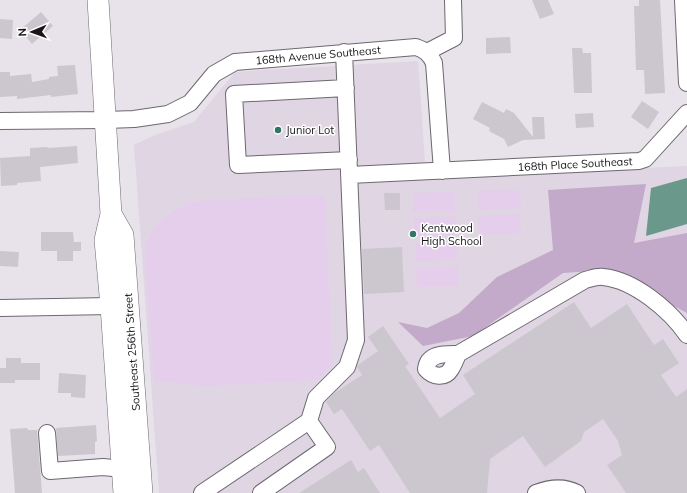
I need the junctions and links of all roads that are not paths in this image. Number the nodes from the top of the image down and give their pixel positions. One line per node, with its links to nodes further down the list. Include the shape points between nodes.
1 (98, 0): 9 (main road, Southeast 256th Street)
2 (452, 0): 5 (street, via 454,38)
3 (683, 0): 6 (street)
4 (344, 52): 5 (street, 168th Avenue Southeast, via 416,47); 7 (street); 9 (street, 168th Avenue Southeast, via 235,62 214,74 190,102 168,114)
5 (427, 52): 12 (street, via 434,63)
6 (687, 83)
7 (346, 88): 11 (street); 11 (street, 168th Place Southeast, via 234,94 238,165)
8 (687, 112): 12 (street, 168th Place Southeast, via 645,159 639,161)
9 (106, 120): 10 (street); 13 (main road, Southeast 256th Street)
10 (0, 121)
11 (349, 167): 12 (street, 168th Place Southeast); 18 (street, via 356,340 347,366 316,398)
12 (442, 171)
13 (111, 214): 14 (main road, Southeast 256th Street, via 105,240); 21 (main road, Southeast 256th Street, via 123,235)
14 (112, 306): 15 (street); 20 (main road, Southeast 256th Street)
15 (0, 308)
16 (687, 335): 17 (street, via 645,293 622,281 602,276 585,280)
17 (458, 354)
18 (309, 421): 22 (street); 23 (street, via 328,447)
19 (46, 432): 20 (street, via 50,471 103,467)
20 (123, 469): 21 (main road, Southeast 256th Street)
21 (136, 492)
22 (202, 493)
23 (261, 493)
24 (536, 493): 25 (street, via 550,488)
25 (577, 493)

